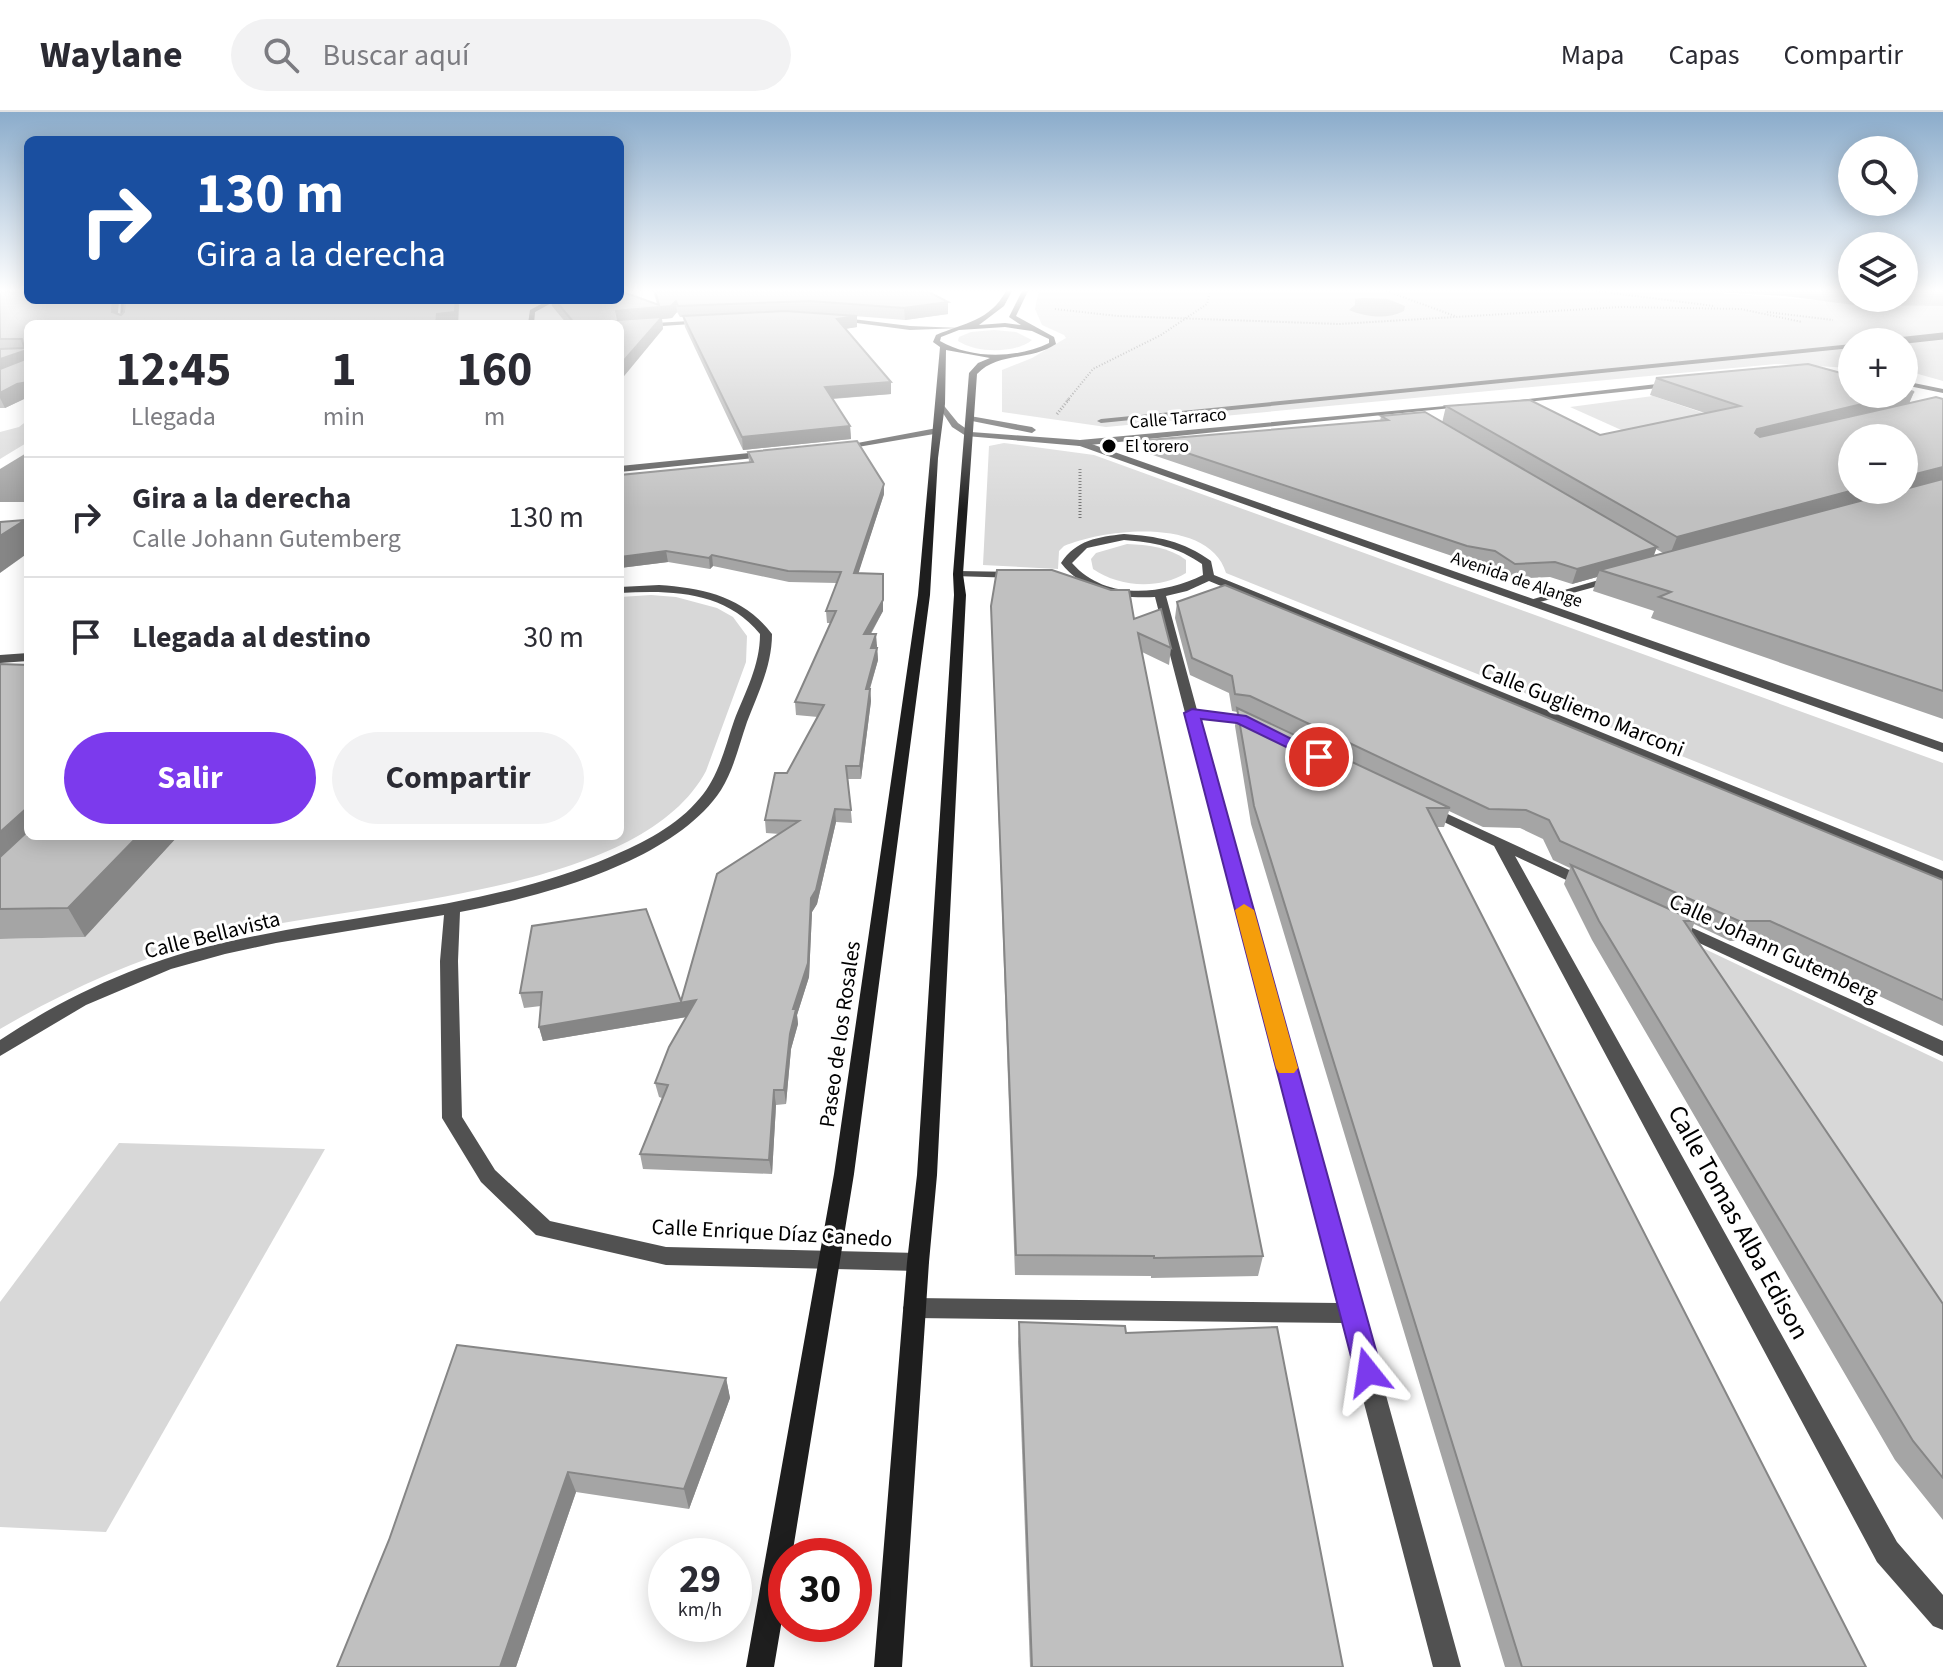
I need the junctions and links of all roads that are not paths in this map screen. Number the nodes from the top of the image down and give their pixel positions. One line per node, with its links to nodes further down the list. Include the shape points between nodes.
1 (937, 364): 7 (main road, Paseo de los Rosales)
2 (984, 364): 13 (main road, via 973,373)
3 (1676, 364): 12 (street)
4 (1678, 383): 8 (street)
5 (1918, 386): 6 (street)
6 (1943, 391)
7 (941, 404): 13 (street, via 955,425); 14 (main road, Paseo de los Rosales)
8 (1491, 404)
9 (1475, 406): 10 (street, Calle Tarraco)
10 (1413, 412): 11 (street); 15 (street, Calle Tarraco)
11 (1426, 420)
12 (1101, 421)
13 (970, 426): 15 (street); 15 (street); 19 (main road)
14 (937, 431): 16 (street); 41 (main road, Paseo de los Rosales, via 924,595)
15 (1080, 443): 27 (street, Avenida de Alange)
16 (829, 448)
17 (785, 452): 18 (street)
18 (624, 469)
19 (958, 574): 20 (street); 42 (main road)
20 (1027, 575)
21 (1626, 575): 27 (street)
22 (1059, 576): 23 (street)
23 (1075, 577): 24 (street, via 1066,563 1073,551 1093,541 1124,537 1189,548 1207,563); 26 (street, via 1096,587)
24 (1209, 577): 26 (street, via 1180,590); 35 (street, Calle Gugliemo Marconi)
25 (624, 590): 37 (street, via 699,593 753,615 766,634 763,659 720,783 686,822 616,861 531,893)
26 (1159, 592): 30 (street)
27 (1529, 602): 32 (street, Avenida de Alange)
28 (24, 657): 29 (street)
29 (0, 659)
30 (1192, 713): 31 (street, via 1241,719); 44 (street)
31 (1268, 733)
32 (1943, 748)
33 (1419, 805): 34 (street)
34 (1501, 845): 36 (street); 45 (street, Calle Tomas Alba Edison, via 1887,1552)
35 (1943, 877)
36 (1601, 891)
37 (452, 911): 39 (street, Calle Bellavista, via 269,939 172,963 69,1005); 41 (street, Calle Enrique Díaz Canedo, via 452,1118 488,1176 544,1229 666,1256)
38 (1658, 917): 40 (street, Calle Johann Gutemberg)
39 (0, 1049)
40 (1943, 1049)
41 (829, 1261): 42 (street, Calle Enrique Díaz Canedo); 46 (main road, Paseo de los Rosales)
42 (918, 1262): 43 (main road)
43 (914, 1308): 44 (street); 47 (main road)
44 (1352, 1313): 48 (street)
45 (1943, 1616)
46 (760, 1667)
47 (888, 1667)
48 (1447, 1667)

